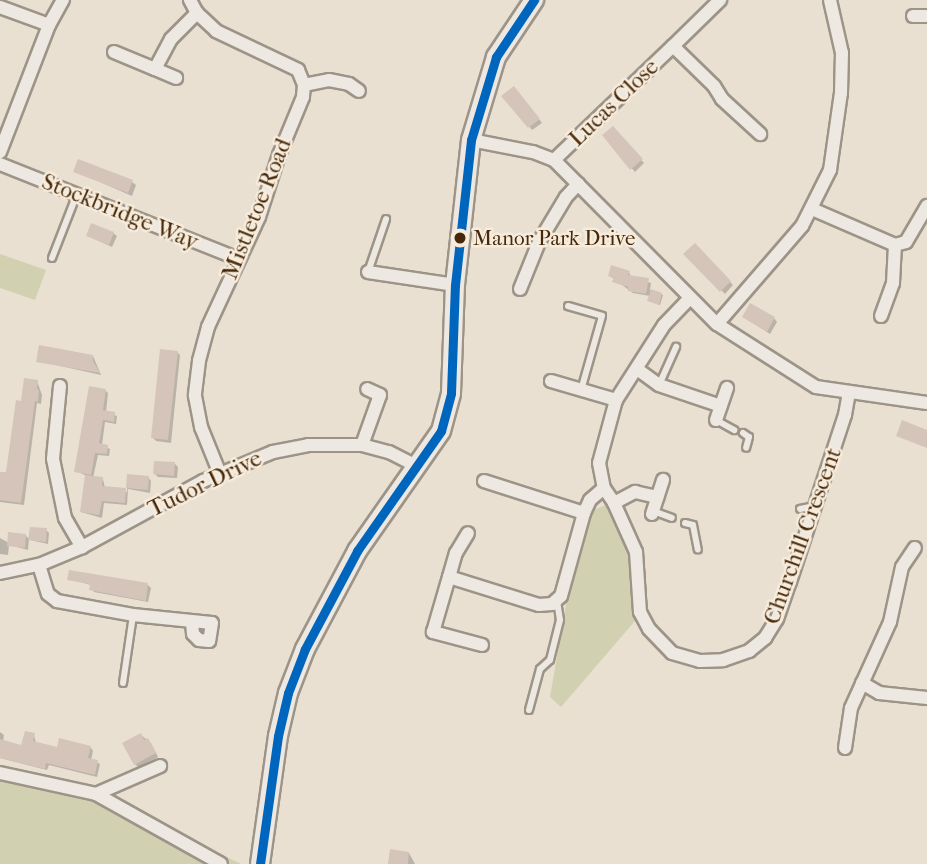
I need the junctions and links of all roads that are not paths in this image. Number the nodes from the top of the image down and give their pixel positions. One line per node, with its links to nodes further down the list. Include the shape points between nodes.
1 (63, 0): 10 (street)
2 (190, 0): 7 (street)
3 (534, 0): 18 (street, via 496,57)
4 (720, 0): 11 (street, Lucas Close)
5 (830, 0): 25 (street, via 842,54 841,93 830,170)
6 (0, 7): 10 (street)
7 (197, 13): 13 (street, via 172,39); 15 (street, via 216,31 298,70)
8 (913, 16): 9 (street)
9 (927, 16)
10 (49, 25): 19 (street)
11 (673, 46): 17 (street, Lucas Close); 20 (street, Lucas Close)
12 (114, 52): 13 (street)
13 (155, 69): 14 (street)
14 (176, 78)
15 (304, 85): 16 (street, via 329,80); 29 (street, Mistletoe Road, via 259,217)
16 (359, 91)
17 (761, 134)
18 (471, 140): 20 (street); 31 (street)
19 (0, 152)
20 (554, 160): 22 (street)
21 (0, 164): 23 (street, Stockbridge Way)
22 (578, 184): 32 (street, via 539,242); 33 (street)
23 (76, 194): 28 (lane); 29 (street, Stockbridge Way)
24 (927, 206): 27 (street, via 906,242)
25 (812, 209): 27 (street); 36 (street)
26 (386, 219): 30 (lane)
27 (895, 245): 35 (street, via 893,283)
28 (52, 258)
29 (239, 259): 55 (street, Mistletoe Road, via 198,361 195,396 201,427)
30 (368, 272): 31 (street)
31 (455, 285): 54 (street, via 451,393 441,431)
32 (520, 289)
33 (690, 298): 36 (street); 38 (street, Churchill Crescent, via 664,326)
34 (568, 306): 44 (lane, via 602,316)
35 (881, 316)
36 (717, 324): 45 (street, via 816,387)
37 (676, 347): 40 (lane)
38 (637, 369): 40 (street); 46 (street, Churchill Crescent)
39 (551, 381): 44 (street)
40 (659, 385): 48 (street)
41 (60, 386): 68 (street, via 53,459 65,518)
42 (727, 388): 48 (street)
43 (367, 389): 52 (street, via 380,395)
44 (581, 390): 46 (street)
45 (849, 393): 47 (street); 61 (street, Churchill Crescent)
46 (616, 400): 58 (street, Churchill Crescent, via 599,463)
47 (927, 403)
48 (721, 406): 49 (street)
49 (716, 420): 50 (lane)
50 (734, 430)
51 (743, 433): 53 (lane, via 749,437)
52 (362, 445): 54 (street, Tudor Drive); 55 (street, Tudor Drive, via 308,445 273,452)
53 (746, 448)
54 (418, 467): 87 (street, via 356,551 305,649 278,736)
55 (220, 474): 68 (street, Tudor Drive)
56 (663, 480): 59 (street)
57 (484, 481): 63 (street)
58 (604, 488): 60 (street, Churchill Crescent); 63 (street)
59 (657, 498): 60 (street, via 635,492); 64 (street)
60 (614, 503): 61 (street, Churchill Crescent, via 636,552 640,612 649,629 672,653 700,660 723,660 749,651 765,638 777,619 786,577)
61 (816, 506): 62 (lane)
62 (800, 509)
63 (584, 513): 74 (street)
64 (653, 513): 65 (lane)
65 (672, 518)
66 (685, 523): 70 (lane, via 693,525)
67 (467, 533): 73 (street)
68 (82, 547): 71 (street, Tudor Drive)
69 (915, 548): 79 (street, via 902,567 890,622)
70 (698, 550)
71 (39, 565): 72 (street, Tudor Drive); 75 (street, via 48,594 57,601)
72 (0, 572)
73 (449, 577): 74 (street, via 540,604); 77 (street, via 433,632)
74 (557, 601): 81 (lane, via 559,620 550,660 540,669)
75 (133, 615): 76 (street); 78 (lane)
76 (192, 623)
77 (482, 645)
78 (123, 683)
79 (863, 683): 80 (street, via 879,693); 82 (street, via 851,708)
80 (927, 698)
81 (529, 710)
82 (845, 748)
83 (160, 766): 85 (street)
84 (0, 773): 85 (street)
85 (96, 794): 86 (street)
86 (221, 864)
87 (260, 864)

